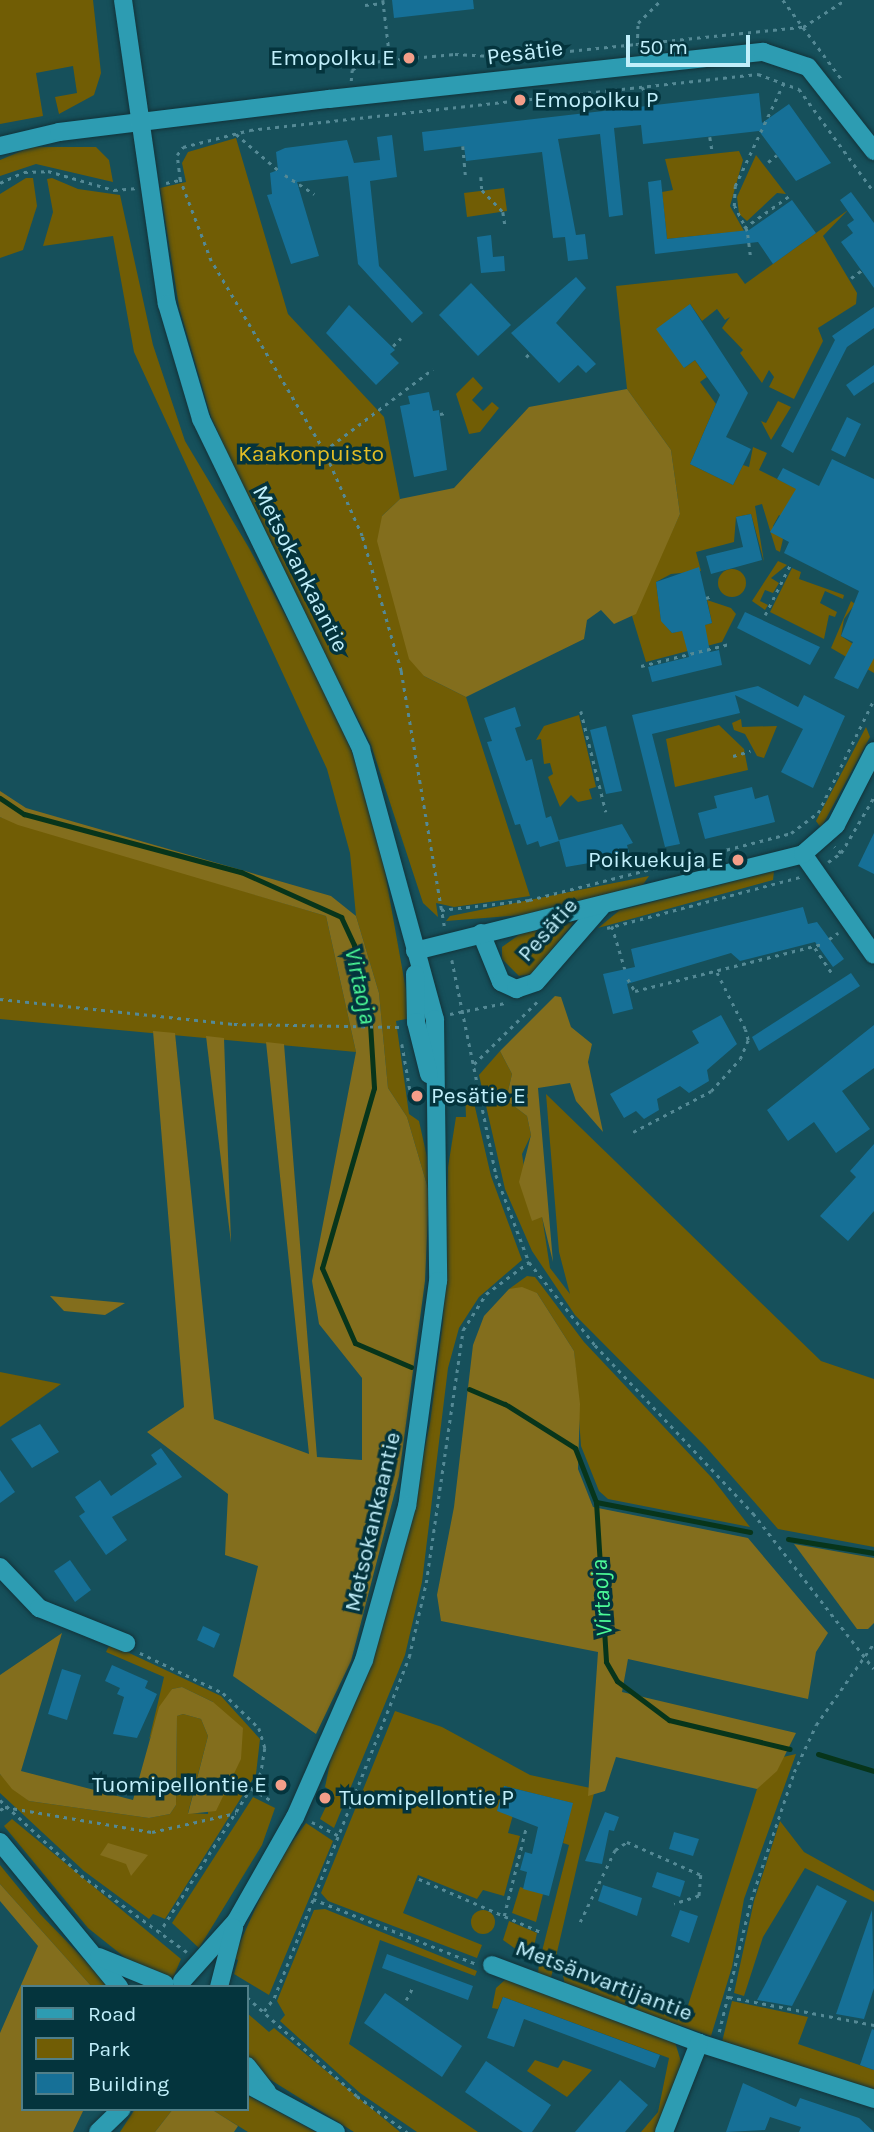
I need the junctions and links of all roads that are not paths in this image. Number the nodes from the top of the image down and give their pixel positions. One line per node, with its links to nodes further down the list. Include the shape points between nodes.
1 (123, 0): 2 (street, Metsokankaantie)
2 (139, 125): 3 (street, Pesätie, via 59,132); 4 (street, Pesätie, via 763,52 792,58 823,81); 9 (street, Metsokankaantie, via 167,304 201,419 361,749 384,821)
3 (0, 146)
4 (874, 151)
5 (874, 751): 6 (street, Pesätie, via 824,838)
6 (803, 854): 7 (street, Pesätie); 10 (street)
7 (602, 906): 8 (street, Pesätie); 8 (street, Pesätie, via 536,982 516,989 501,982)
8 (481, 933): 9 (street, Pesätie)
9 (415, 951): 14 (street, Metsokankaantie, via 416,1021 436,1105 438,1281 407,1506 364,1660 295,1817)
10 (874, 955)
11 (0, 1567): 12 (street, via 39,1608)
12 (126, 1643)
13 (0, 1842): 15 (street)
14 (236, 1922): 18 (street, Metsokankaantie); 19 (street, Metsokankaantie)
15 (95, 1956): 17 (street); 18 (street)
16 (492, 1965): 20 (street, Metsänvartijantie)
17 (117, 1985)
18 (175, 1985)
19 (220, 1985)
20 (706, 2046): 24 (street, Metsänvartijantie); 29 (street, Metsänvartijantie)
21 (248, 2067): 23 (street)
22 (248, 2084): 23 (street)
23 (267, 2092): 28 (street)
24 (874, 2099)
25 (107, 2111): 27 (street)
26 (120, 2111): 27 (street)
27 (98, 2132)
28 (336, 2132)
29 (664, 2132)

